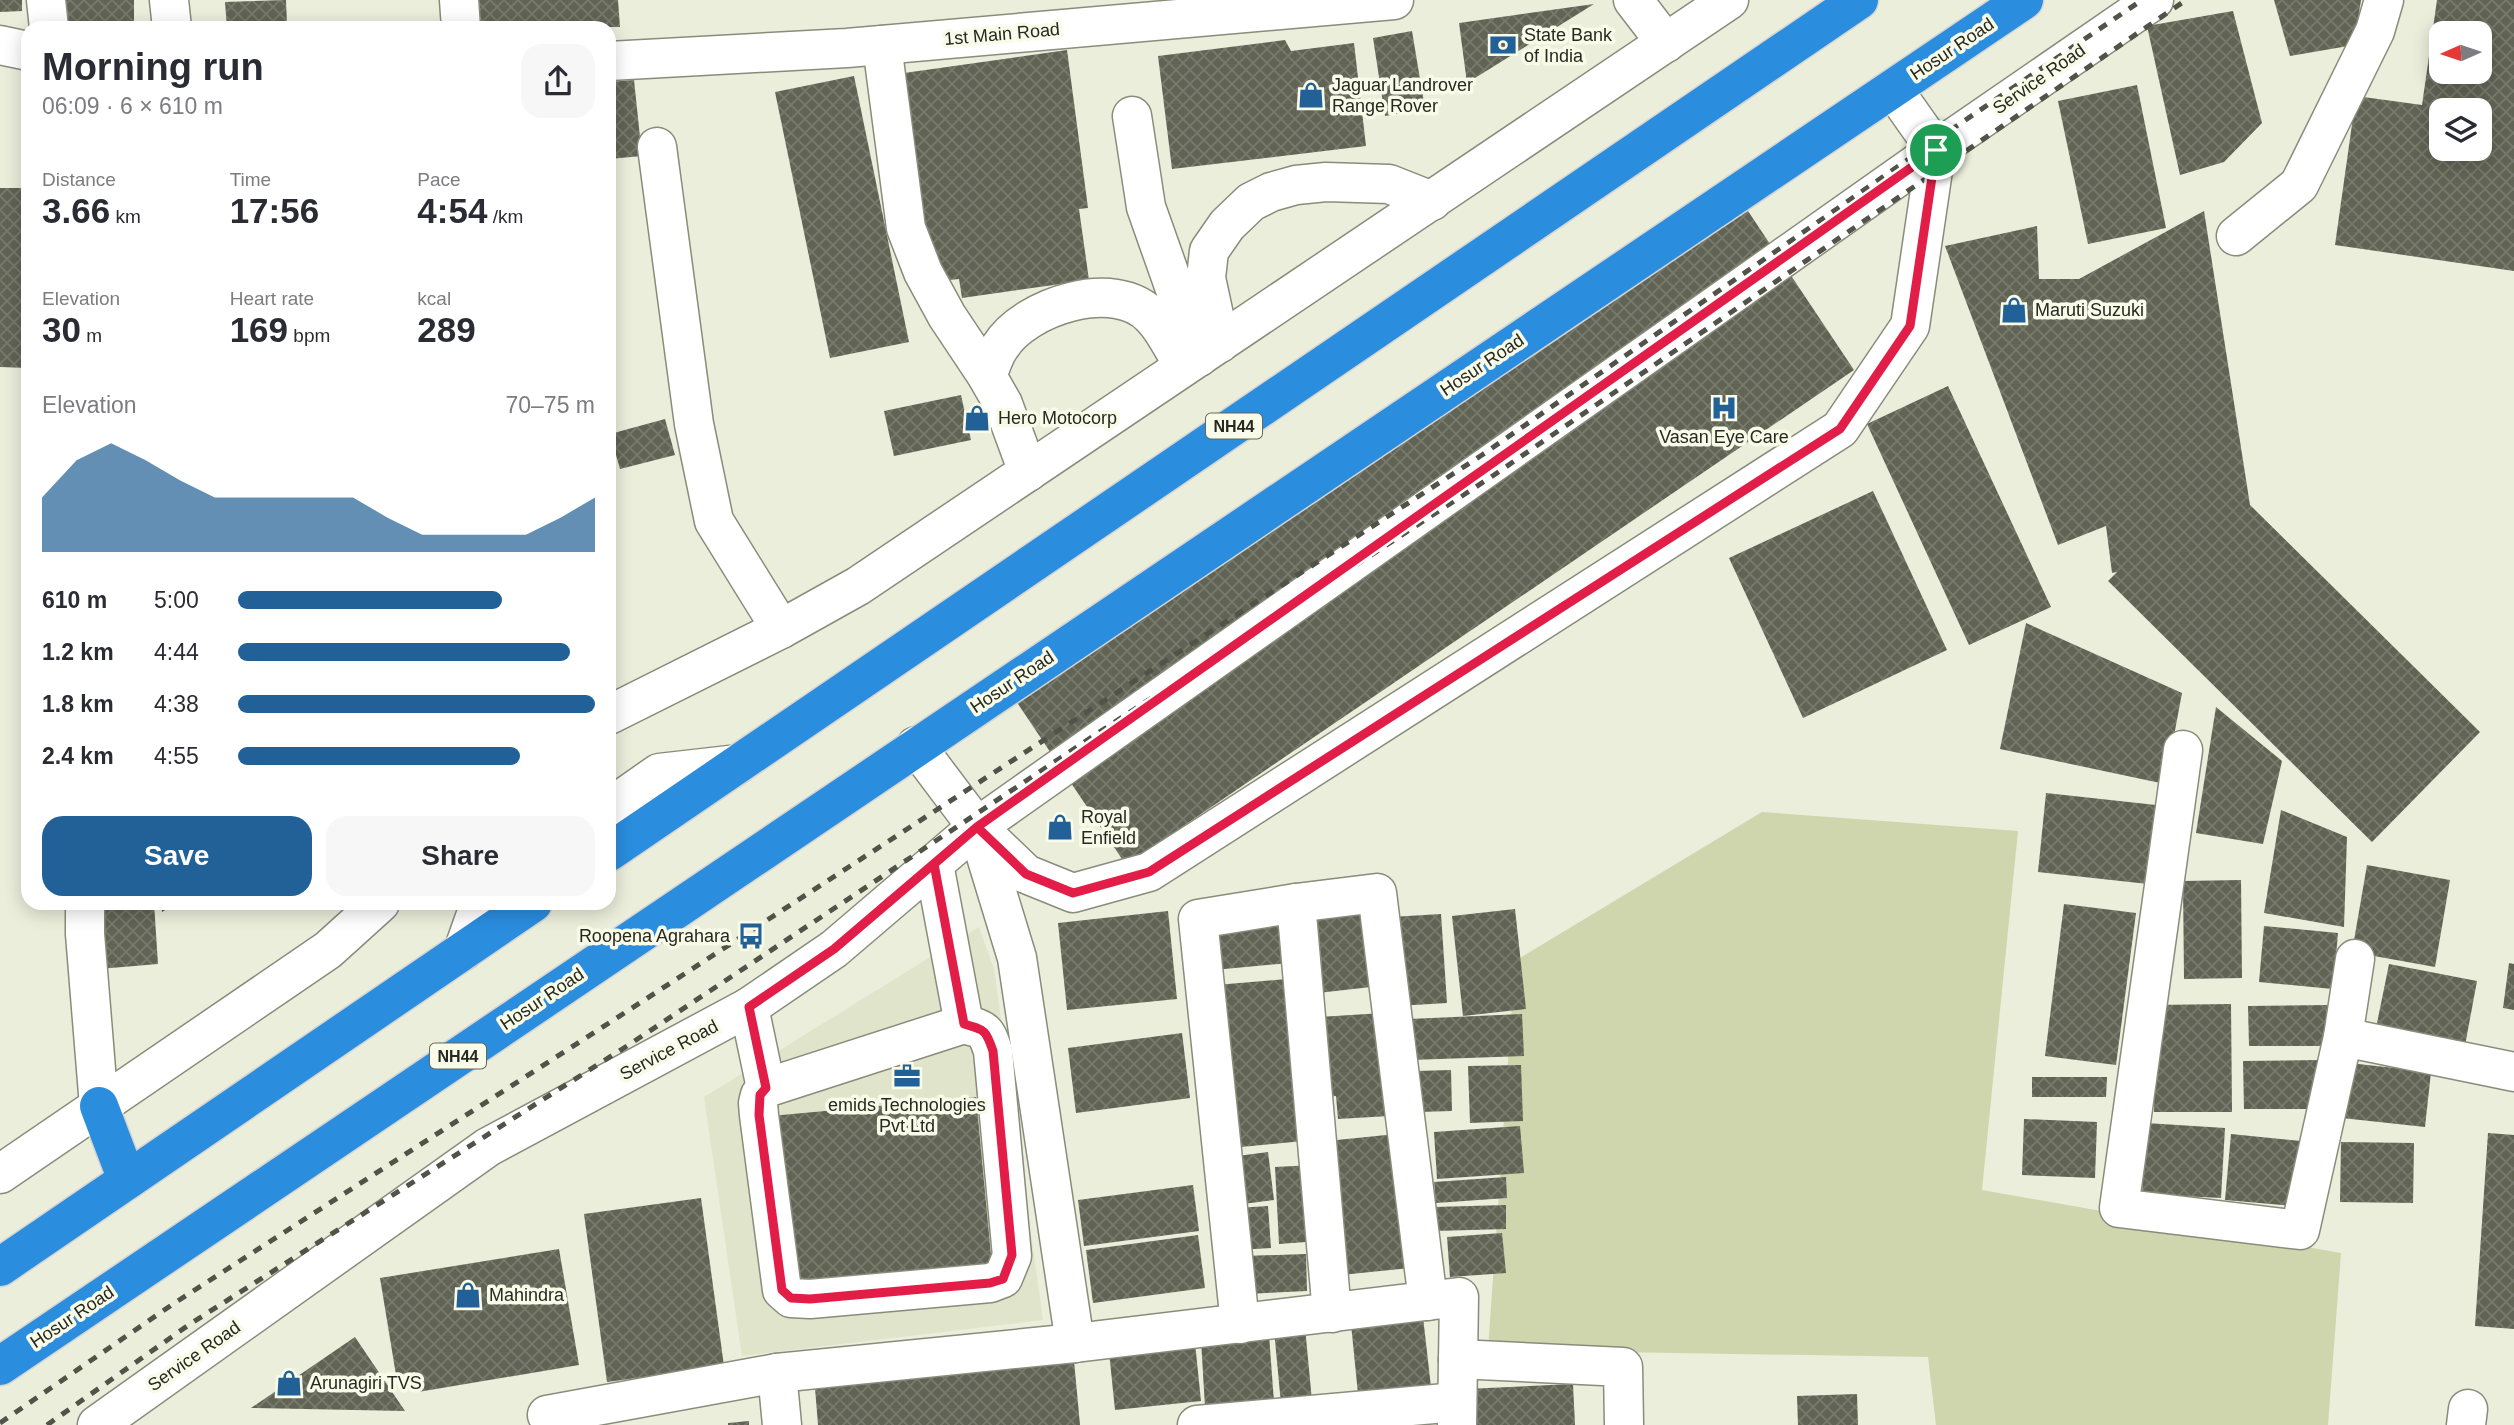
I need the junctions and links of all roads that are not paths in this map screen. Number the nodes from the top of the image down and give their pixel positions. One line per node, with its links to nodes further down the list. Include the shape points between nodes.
1 (46, 0): 13 (street)
2 (169, 0): 14 (street)
3 (459, 0): 15 (street)
4 (1394, 0): 11 (street, 1st Main Road)
5 (1633, 0): 16 (street)
6 (1729, 0): 16 (street)
7 (1859, 0): 34 (highway, NH44)
8 (2024, 0): 21 (highway, Hosur Road / NH44)
9 (2154, 0): 24 (street, Service Road)
10 (2384, 0): 26 (street, via 2375,32 2299,185)
11 (1264, 6): 12 (street, 1st Main Road)
12 (1036, 16): 18 (street, 1st Main Road)
13 (48, 21)
14 (171, 21)
15 (460, 21)
16 (1666, 43): 25 (street)
17 (0, 45): 19 (street)
18 (883, 45): 20 (street, 1st Main Road); 28 (street, via 906,228 941,305)
19 (21, 50)
20 (616, 61)
21 (1893, 89): 24 (street); 32 (highway, Hosur Road / NH44)
22 (1132, 116): 27 (street, via 1146,207)
23 (657, 147): 30 (street, via 694,424 714,521)
24 (1936, 150): 36 (street, Service Road); 36 (street, via 1910,326 1840,429 1149,872 1073,893 1026,874)
25 (1432, 201): 27 (street); 27 (street, via 1389,184 1340,182 1296,185 1251,202 1209,251)
26 (2236, 236)
27 (1201, 355): 28 (street, via 1133,304 1073,300 1044,310 1021,325 1000,345); 29 (street)
28 (987, 376): 29 (street, via 1003,404)
29 (1028, 472): 30 (street, via 858,586)
30 (781, 629): 31 (street)
31 (616, 712)
32 (916, 746): 36 (street); 60 (highway, Hosur Road / NH44)
33 (2183, 750): 48 (street, via 2119,1208 2300,1230)
34 (738, 764): 35 (street, via 659,773); 37 (highway, NH44)
35 (616, 803)
36 (977, 827): 38 (street, Service Road); 58 (street, via 1017,958)
37 (616, 847)
38 (934, 864): 46 (street, Service Road, via 834,949); 47 (street)
39 (1296, 903): 55 (street, via 1377,893); 56 (street); 57 (street, via 1198,919)
40 (85, 910): 51 (street)
41 (368, 910): 51 (street, via 328,950)
42 (478, 910): 44 (street)
43 (523, 910): 44 (highway)
44 (463, 951): 53 (highway)
45 (2355, 959): 48 (street)
46 (749, 1007): 50 (street); 64 (street, Service Road, via 488,1147)
47 (964, 1024): 50 (street); 50 (street, via 987,1034 993,1051 1012,1255 1003,1279 791,1298 782,1290 759,1115 760,1095)
48 (2343, 1037): 49 (street)
49 (2514, 1072)
50 (766, 1088)
51 (99, 1107): 52 (street); 53 (highway)
52 (0, 1174)
53 (127, 1180): 54 (highway)
54 (0, 1267)
55 (1428, 1301): 56 (street); 59 (street, via 1458,1297)
56 (1332, 1313): 57 (street)
57 (1240, 1324): 58 (street)
58 (1075, 1343): 61 (street)
59 (1458, 1359): 62 (street); 67 (street, via 1623,1367)
60 (0, 1366)
61 (777, 1373): 63 (street); 65 (street)
62 (1457, 1413): 66 (street)
63 (547, 1415)
64 (97, 1425)
65 (782, 1425)
66 (1197, 1425)
67 (1624, 1425)

